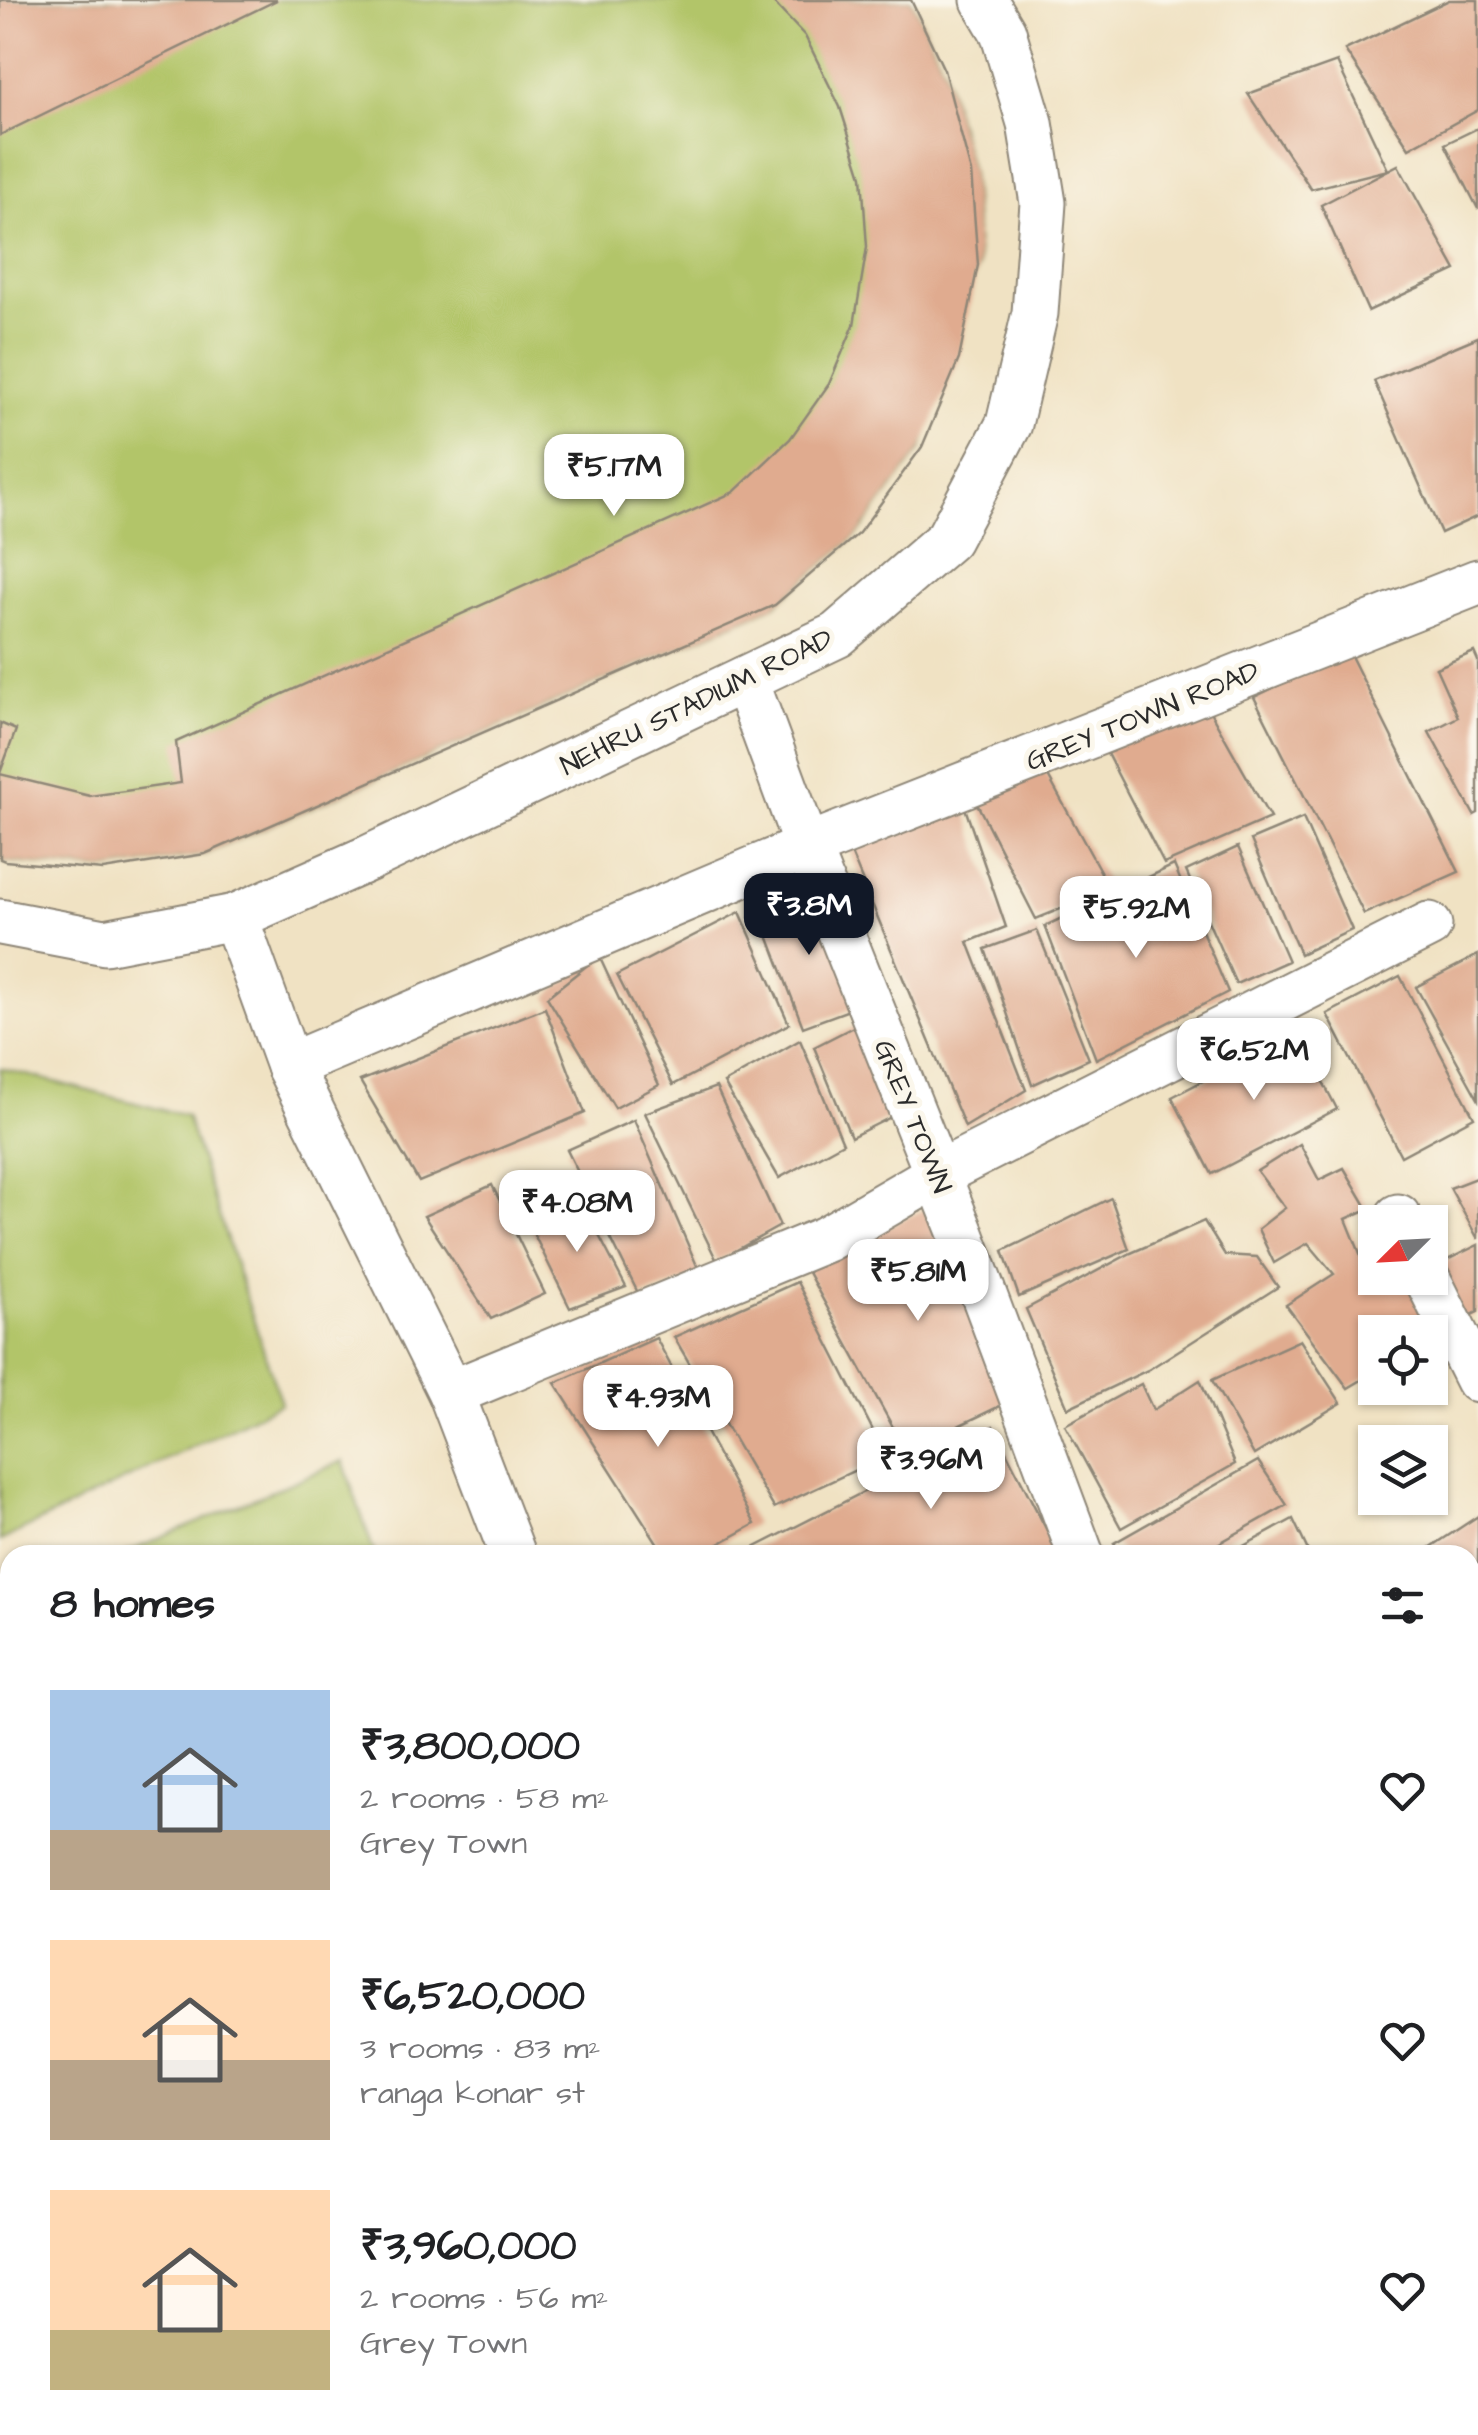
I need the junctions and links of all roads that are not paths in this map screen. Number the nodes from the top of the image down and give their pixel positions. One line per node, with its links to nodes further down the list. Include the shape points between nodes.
1 (984, 0): 3 (street, NEHRU STADIUM ROAD, via 1003,32 1030,123 1043,203 1035,314 1009,424 948,538 837,635)
2 (1478, 582): 4 (street, GREY TOWN ROAD)
3 (745, 679): 4 (street, GREY TOWN); 5 (street, NEHRU STADIUM ROAD)
4 (807, 847): 8 (street, GREY TOWN ROAD); 9 (street, GREY TOWN)
5 (235, 917): 6 (street, NEHRU STADIUM ROAD, via 105,942); 8 (street)
6 (0, 922)
7 (1429, 925): 9 (street)
8 (289, 1066): 12 (street)
9 (938, 1174): 12 (street, via 826,1239); 14 (street, GREY TOWN)
10 (1436, 1295): 11 (street)
11 (1478, 1380)
12 (451, 1393): 13 (street)
13 (509, 1545)
14 (1077, 1545)

